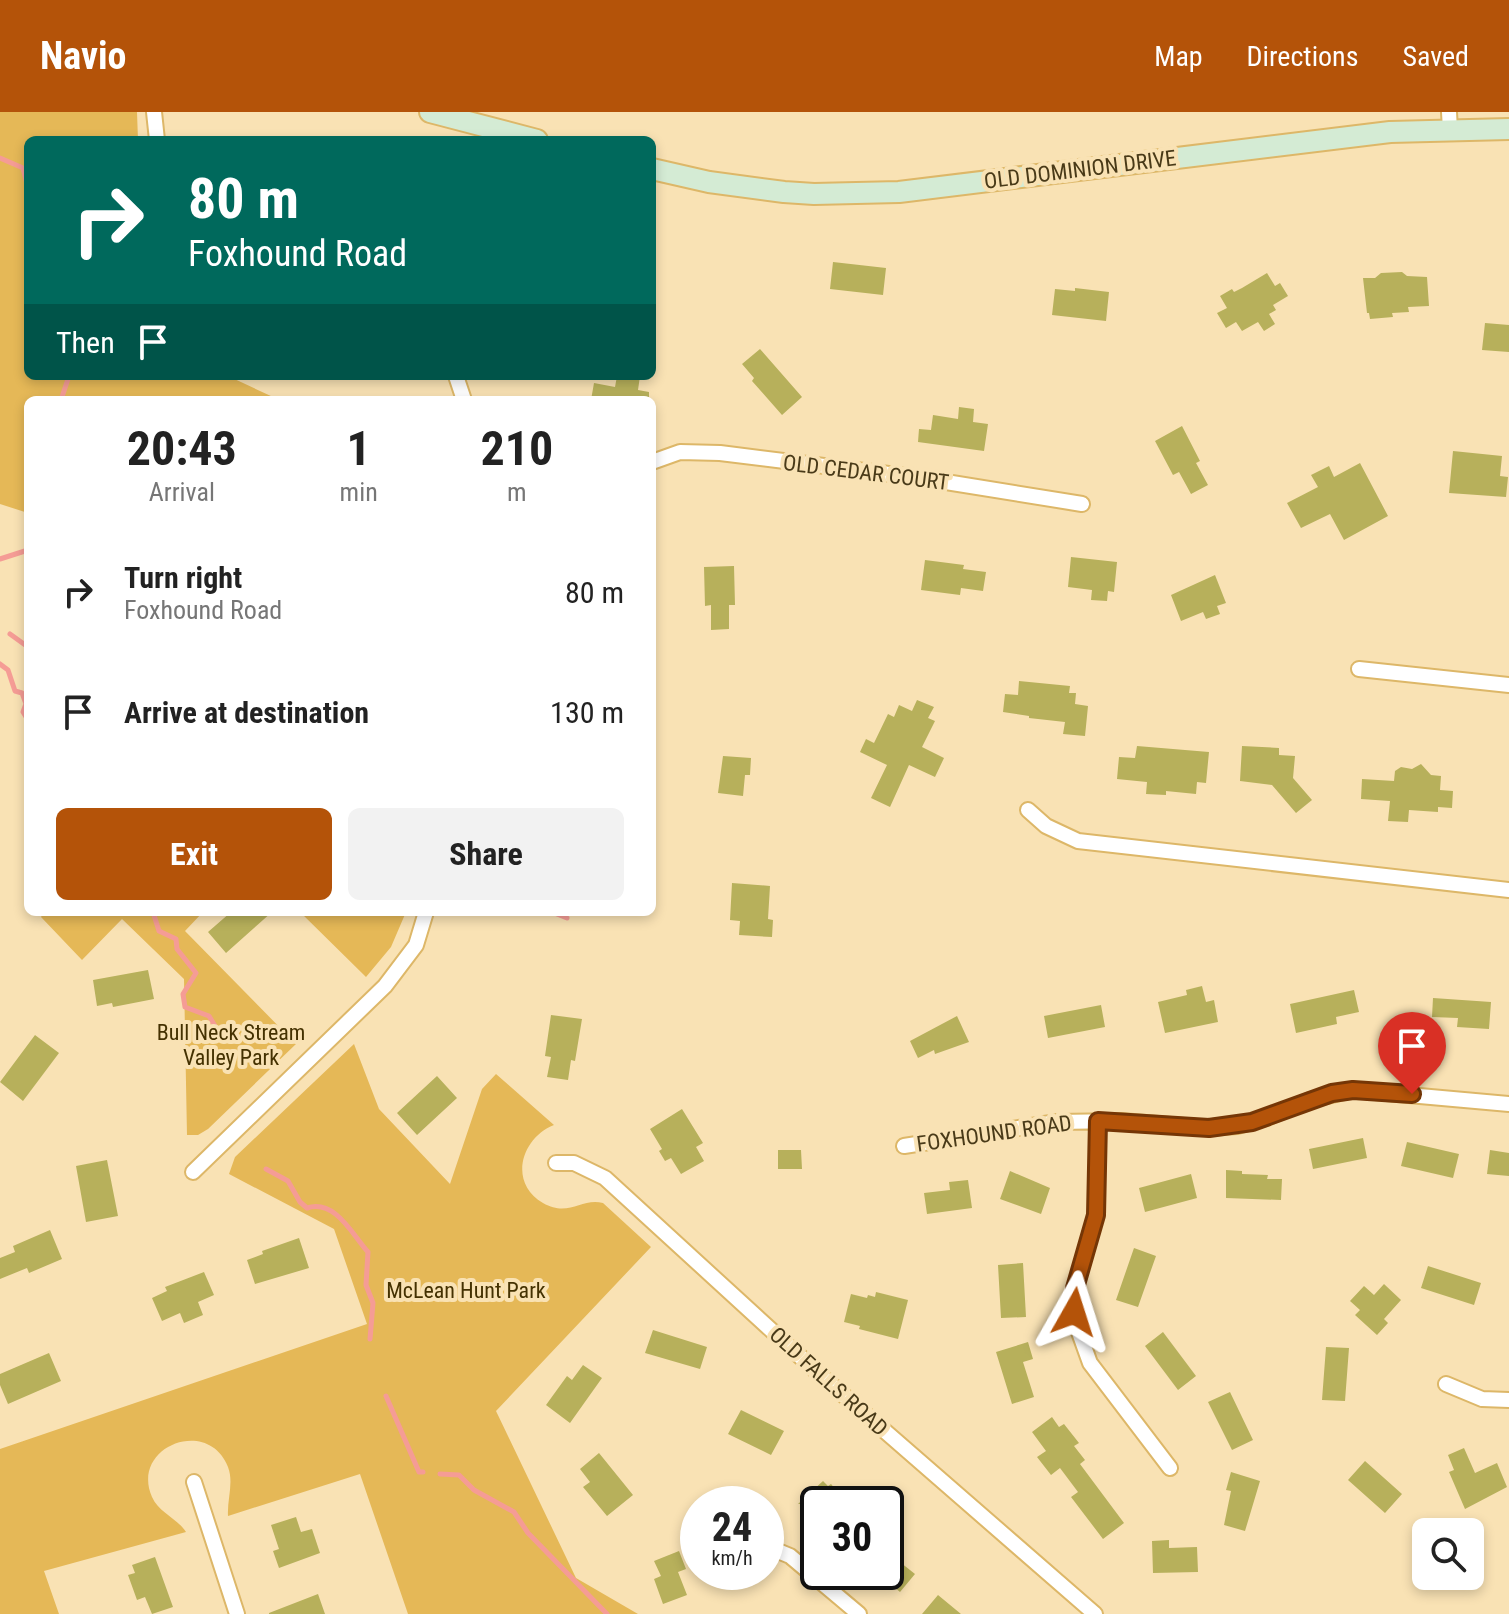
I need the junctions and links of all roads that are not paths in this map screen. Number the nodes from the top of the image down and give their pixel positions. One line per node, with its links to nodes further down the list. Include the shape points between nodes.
1 (154, 112): 5 (street)
2 (430, 112): 6 (main road)
3 (1449, 121): 4 (main road, OLD DOMINION DRIVE); 7 (main road, OLD DOMINION DRIVE, via 899,192 784,192)
4 (1509, 129)
5 (157, 136)
6 (522, 136)
7 (656, 170)
8 (656, 461): 9 (street, OLD CEDAR COURT, via 680,452 720,453)
9 (1082, 504)
10 (1359, 669): 11 (street)
11 (1509, 685)
12 (1028, 810): 13 (street, via 1046,826 1078,841)
13 (1509, 890)
14 (425, 916): 19 (street, via 416,945 385,986)
15 (1509, 1104): 16 (street, FOXHOUND ROAD, via 1353,1090 1237,1126)
16 (1098, 1121): 17 (street, FOXHOUND ROAD); 22 (street, via 1096,1215 1075,1288 1076,1324 1090,1363)
17 (904, 1146)
18 (556, 1163): 27 (street, OLD FALLS ROAD, via 574,1163 605,1178 817,1372)
19 (193, 1172)
20 (1446, 1384): 21 (street, via 1482,1399)
21 (1509, 1400)
22 (1170, 1468)
23 (194, 1482): 25 (street)
24 (784, 1554): 26 (street)
25 (237, 1614)
26 (859, 1614)
27 (1095, 1614)

